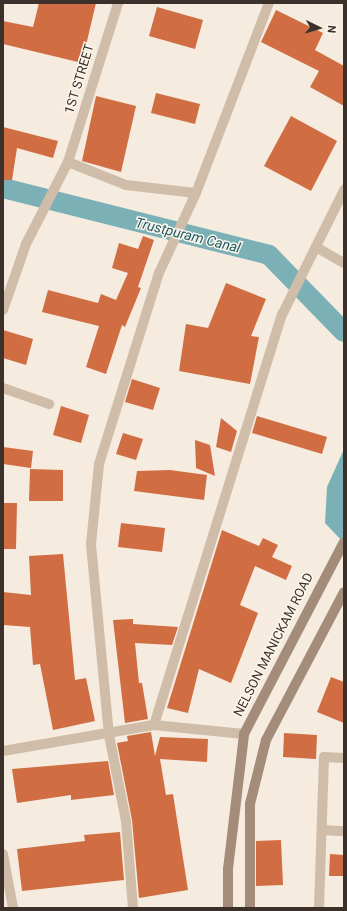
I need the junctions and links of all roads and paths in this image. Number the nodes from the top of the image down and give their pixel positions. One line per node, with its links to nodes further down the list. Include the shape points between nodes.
1 (118, 3): 3 (street, 1ST STREET)
2 (269, 3): 5 (street)
3 (68, 162): 5 (street, via 126,185); 8 (street, 1ST STREET, via 26,244)
4 (344, 190): 6 (street)
5 (196, 193): 15 (street, via 159,272 100,464 91,544)
6 (316, 247): 7 (street); 13 (street, via 282,315)
7 (344, 263)
8 (3, 310)
9 (3, 388): 10 (street)
10 (49, 404)
11 (344, 542): 14 (main road, NELSON MANICKAM ROAD)
12 (344, 592): 24 (main road, via 266,740 250,804)
13 (154, 725): 14 (street); 15 (street)
14 (244, 734): 23 (main road, NELSON MANICKAM ROAD, via 228,869)
15 (109, 735): 16 (street); 22 (street, via 126,821)
16 (3, 751)
17 (344, 758): 18 (street, via 324,757)
18 (322, 830): 19 (street); 25 (street)
19 (344, 831)
20 (3, 854): 21 (street)
21 (13, 908)
22 (134, 908)
23 (228, 908)
24 (250, 908)
25 (320, 908)

